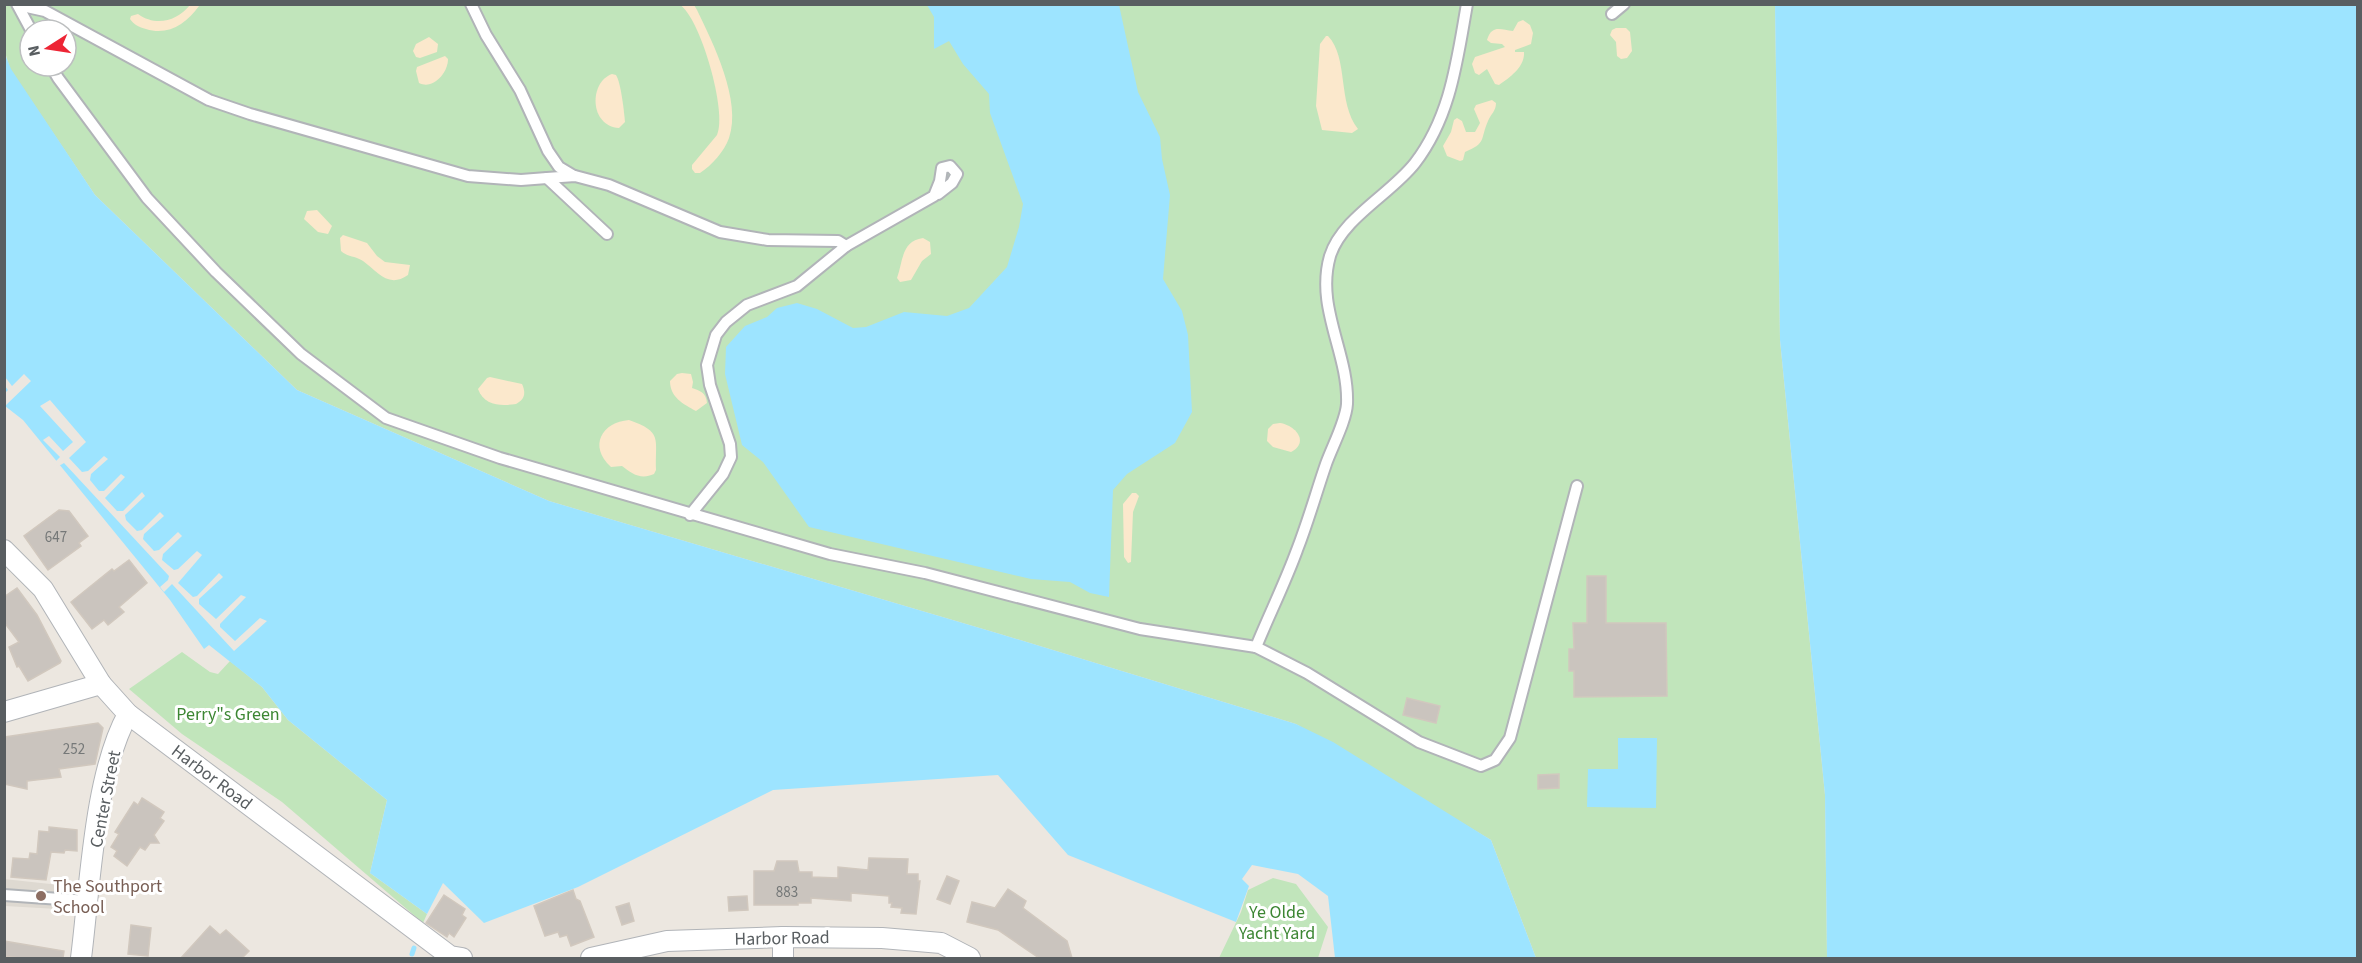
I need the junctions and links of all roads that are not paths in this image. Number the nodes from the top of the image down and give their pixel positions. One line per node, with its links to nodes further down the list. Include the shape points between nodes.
1 (471, 4): 7 (lane, via 520,90 548,151 559,167)
2 (1467, 4): 15 (lane, via 1452,88 1428,144 1404,175 1339,238 1330,256 1326,299 1346,370 1347,406 1298,550)
3 (1624, 4): 5 (lane)
4 (18, 5): 8 (lane, via 45,10 210,100 250,114 468,176)
5 (1612, 14)
6 (58, 78): 13 (lane, via 147,198 216,272 301,354 386,418 500,458)
7 (574, 176): 8 (lane); 11 (lane, via 609,185 720,232 768,240 838,242)
8 (547, 178): 10 (lane)
9 (938, 194): 11 (lane, via 957,174 950,166 942,168 934,196)
10 (607, 234)
11 (846, 246): 13 (lane, via 796,286 747,305 716,335 707,365 731,457 723,474)
12 (1577, 486): 15 (lane, via 1510,738 1495,760 1481,766 1419,742 1307,673)
13 (690, 515): 15 (lane, via 830,554 925,573 1140,629)
14 (4, 550): 16 (street, Harbor Road, via 44,589)
15 (1256, 647)
16 (101, 684): 17 (street); 18 (street, Harbor Road)
17 (4, 712)
18 (128, 714): 20 (street, Center Street, via 120,727 104,784); 23 (street, Harbor Road)
19 (4, 895): 20 (lane)
20 (88, 901): 22 (street, Center Street)
21 (783, 937): 24 (street, Harbor Road, via 667,942); 25 (street); 26 (street, Harbor Road, via 941,943)
22 (81, 958)
23 (455, 958)
24 (591, 958)
25 (783, 958)
26 (970, 958)

